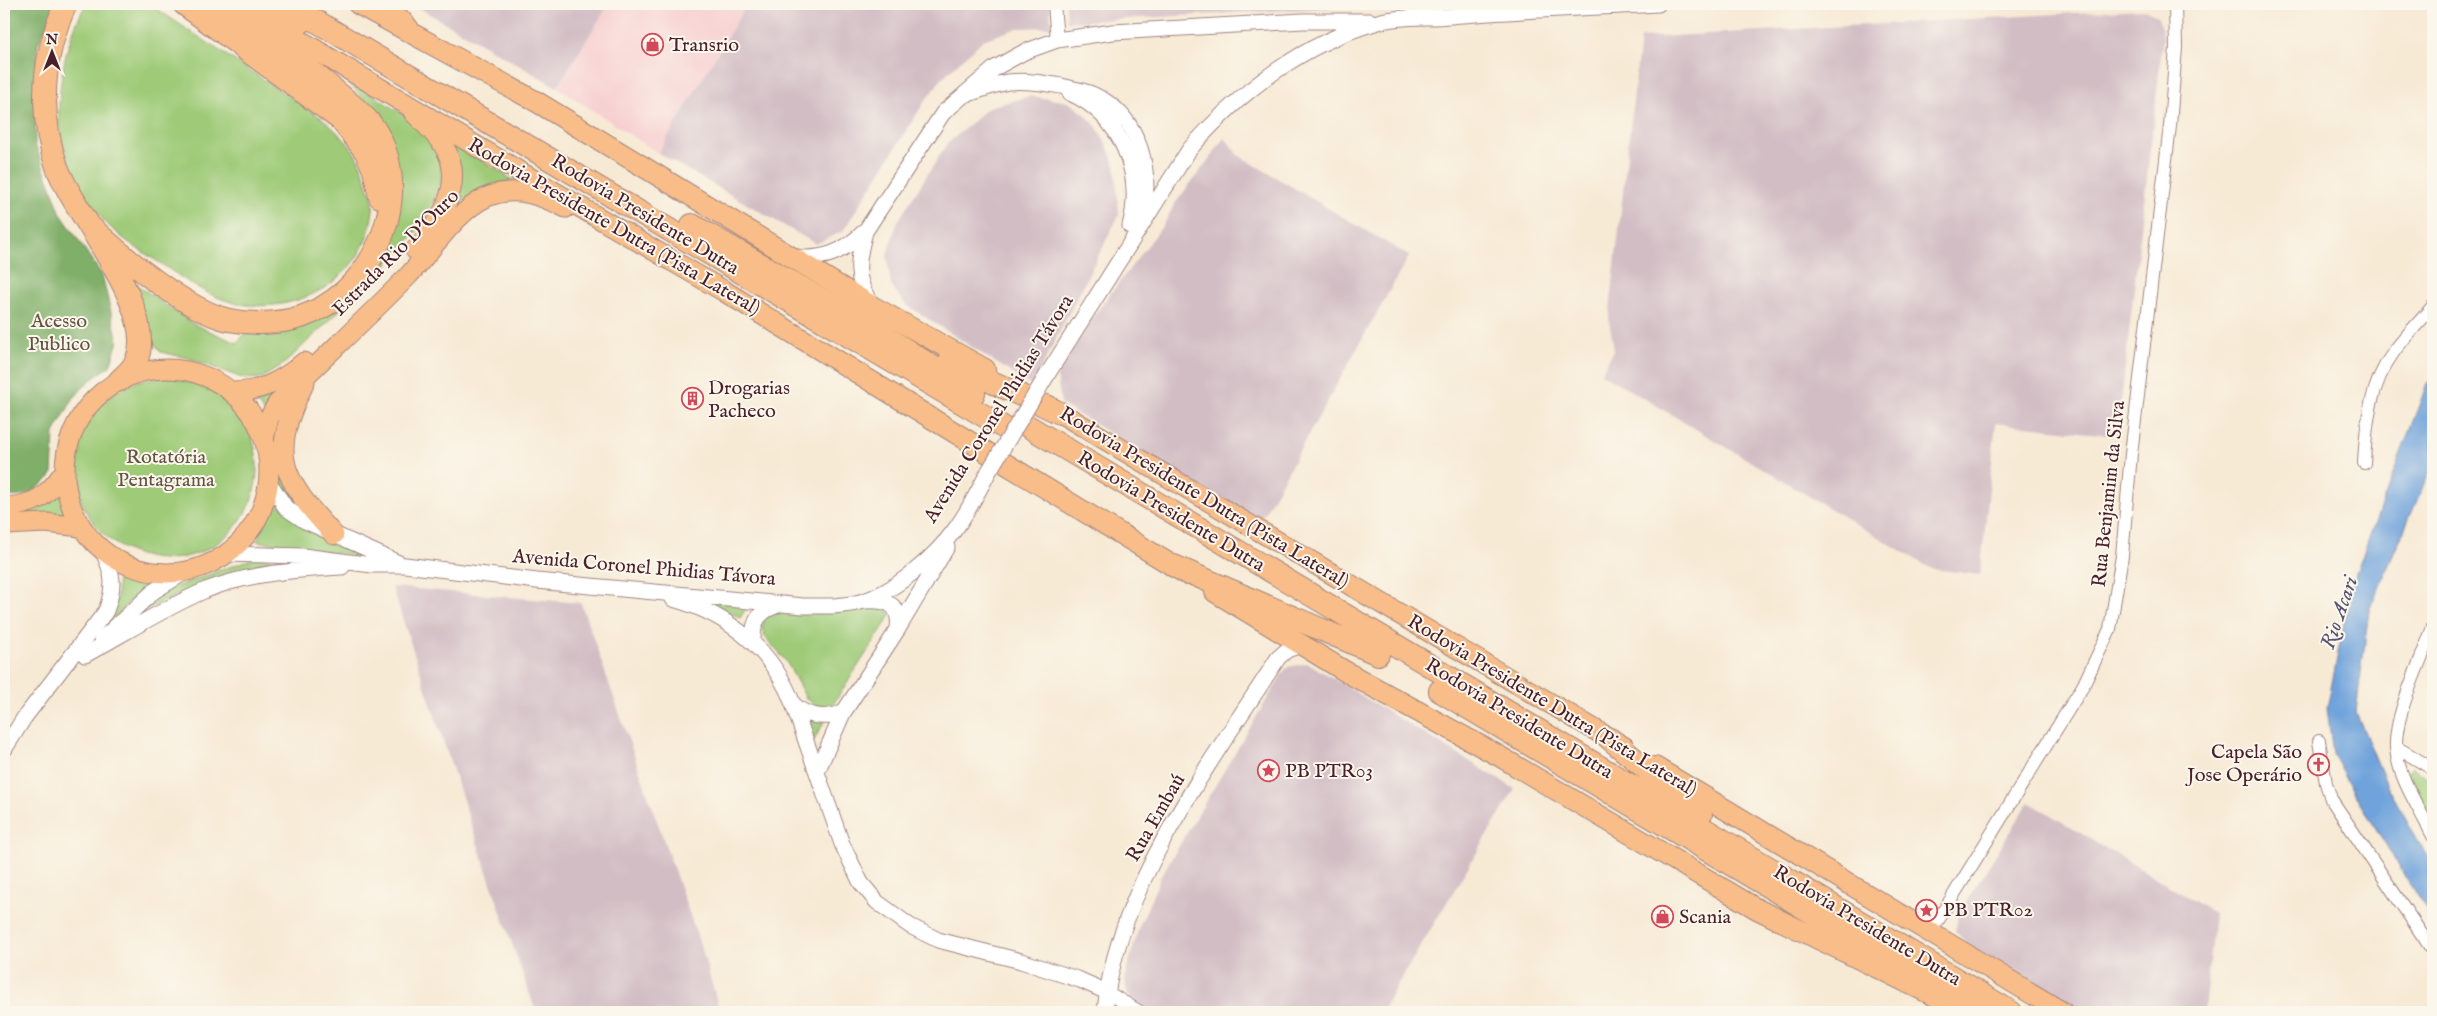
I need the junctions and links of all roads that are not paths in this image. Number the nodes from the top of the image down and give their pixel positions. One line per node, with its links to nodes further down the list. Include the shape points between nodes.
1 (66, 4): 20 (highway, via 55,28 47,63 47,125 64,183)
2 (184, 4): 24 (highway, via 336,116 358,139 374,170 379,190)
3 (217, 4): 24 (highway, via 321,78 360,112 373,128 383,144 392,179 389,211)
4 (239, 4): 18 (highway, Rodovia Presidente Dutra (Pista Lateral))
5 (255, 4): 19 (highway, via 318,31 448,106)
6 (287, 4): 19 (highway, Rodovia Presidente Dutra)
7 (316, 4): 29 (highway, Rodovia Presidente Dutra, via 505,118)
8 (358, 4): 14 (highway)
9 (377, 4): 14 (highway, via 400,19)
10 (1054, 4): 15 (street)
11 (1658, 4): 13 (street, Avenida Coronel Phidias Távora)
12 (2173, 6): 75 (street, Rua Benjamim da Silva, via 2176,48 2169,136 2122,556 2110,629 2083,686)
13 (1379, 21): 15 (street, Avenida Coronel Phidias Távora, via 1209,26 1113,32); 22 (street, Avenida Coronel Phidias Távora, via 1294,58 1216,121 1182,161)
14 (408, 30): 25 (highway, via 537,102)
15 (1056, 40): 17 (street, Avenida Coronel Phidias Távora, via 1004,62)
16 (1050, 84): 17 (street, via 1008,82); 22 (street, via 1100,98 1120,114 1133,132 1142,154 1146,188 1143,214); 26 (street, via 1097,111 1112,127 1125,149 1132,170 1134,195 1131,224)
17 (957, 98): 21 (street, Avenida Coronel Phidias Távora, via 931,128)
18 (404, 102): 23 (highway, Rodovia Presidente Dutra (Pista Lateral)); 32 (main road, Estrada Rio D'Ouro, via 440,140 449,157 451,192 438,220 375,293 291,373 265,387)
19 (497, 128): 35 (highway, Rodovia Presidente Dutra)
20 (92, 228): 24 (highway, via 132,263 201,309 229,320 247,322 297,318 328,305 352,284); 31 (highway, via 127,294 139,329 137,359)
21 (866, 230): 25 (street, Avenida Coronel Phidias Távora, via 850,245 831,255); 27 (street, Avenida Coronel Phidias Távora, via 857,272)
22 (1136, 234): 26 (street, Avenida Coronel Phidias Távora)
23 (632, 238): 30 (main road, Estrada Rio D'Ouro, via 535,194 511,192 486,197 461,214 407,277); 37 (highway, Rodovia Presidente Dutra (Pista Lateral), via 732,296)
24 (377, 250)
25 (791, 257): 27 (highway)
26 (1117, 263): 37 (street, Avenida Coronel Phidias Távora, bridge)
27 (872, 306): 33 (highway)
28 (2433, 306): 38 (street, via 2393,353 2382,372 2368,414)
29 (873, 329): 33 (highway); 35 (highway, Rodovia Presidente Dutra)
30 (310, 371): 36 (main road, Estrada Rio D'Ouro, via 277,404 269,418); 45 (main road, via 284,435 285,465 299,495)
31 (120, 380): 32 (main road, via 139,373 178,370 206,377); 39 (main road, via 91,403 79,418 66,453)
32 (232, 392): 36 (main road, via 251,413)
33 (1031, 397): 34 (highway)
34 (1060, 413): 67 (highway, Rodovia Presidente Dutra (Pista Lateral))
35 (1015, 426): 60 (highway, Rodovia Presidente Dutra); 74 (highway, Rodovia Presidente Dutra)
36 (264, 439): 40 (main road, via 269,460)
37 (994, 463): 44 (street, Avenida Coronel Phidias Távora); 50 (highway, Rodovia Presidente Dutra (Pista Lateral))
38 (2364, 463)
39 (64, 472): 41 (main road, via 46,495 26,504); 43 (main road, via 68,500)
40 (269, 482): 45 (street, Avenida Coronel Phidias Távora, via 286,508 310,524); 47 (main road, via 266,499 251,530)
41 (4, 506)
42 (4, 525): 43 (main road, via 46,523)
43 (81, 527): 46 (main road)
44 (956, 528): 53 (street, Avenida Coronel Phidias Távora, via 910,574); 57 (street)
45 (334, 534): 49 (street, Avenida Coronel Phidias Távora)
46 (102, 550): 51 (main road, via 117,560 150,572); 64 (street, via 111,568 112,579 106,610)
47 (227, 554): 48 (street, Avenida Coronel Phidias Távora, via 303,556); 51 (main road)
48 (372, 566): 49 (street, Avenida Coronel Phidias Távora); 61 (street, via 304,569 208,590)
49 (405, 566): 52 (street, Avenida Coronel Phidias Távora)
50 (1174, 566): 55 (highway, Rodovia Presidente Dutra (Pista Lateral)); 60 (highway)
51 (185, 572): 61 (street, via 136,605)
52 (640, 590): 54 (street, Avenida Coronel Phidias Távora); 58 (street, via 690,604 734,627)
53 (862, 602): 54 (street, Avenida Coronel Phidias Távora, via 826,606); 57 (street, via 890,604 899,615)
54 (782, 603): 58 (street, via 766,609 756,619)
55 (1270, 626): 59 (highway, Rodovia Presidente Dutra (Pista Lateral)); 62 (street, via 1276,639)
56 (2433, 627): 63 (street)
57 (898, 629): 66 (street)
58 (753, 642): 65 (street, via 774,664 786,683)
59 (1301, 645): 62 (street, Rua Embaú, via 1287,650); 80 (highway, Rodovia Presidente Dutra (Pista Lateral), via 1499,756 1757,909)
60 (1378, 654): 81 (highway, Rodovia Presidente Dutra)
61 (85, 655): 64 (street)
62 (1278, 658): 77 (street, Rua Embaú, via 1189,799 1141,885 1121,936)
63 (2429, 658): 69 (street, via 2402,710)
64 (50, 684): 70 (street)
65 (793, 704): 66 (street, via 809,716); 72 (street)
66 (843, 713): 72 (street)
67 (1610, 739): 74 (highway); 75 (highway, Rodovia Presidente Dutra (Pista Lateral))
68 (2319, 742): 76 (street, via 2331,799)
69 (2396, 747): 71 (street); 73 (street, via 2405,781)
70 (4, 750)
71 (2433, 769)
72 (817, 772): 77 (street, via 842,844 861,883 891,913 938,940 1021,961)
73 (2433, 836)
74 (1756, 860): 82 (highway, Rodovia Presidente Dutra)
75 (1930, 933): 83 (highway, Rodovia Presidente Dutra (Pista Lateral))
76 (2433, 951)
77 (1107, 992): 78 (street, Rua Embaú); 79 (street)
78 (1105, 1012)
79 (1140, 1012)
80 (1971, 1012)
81 (1979, 1012)
82 (2011, 1012)
83 (2062, 1012)

